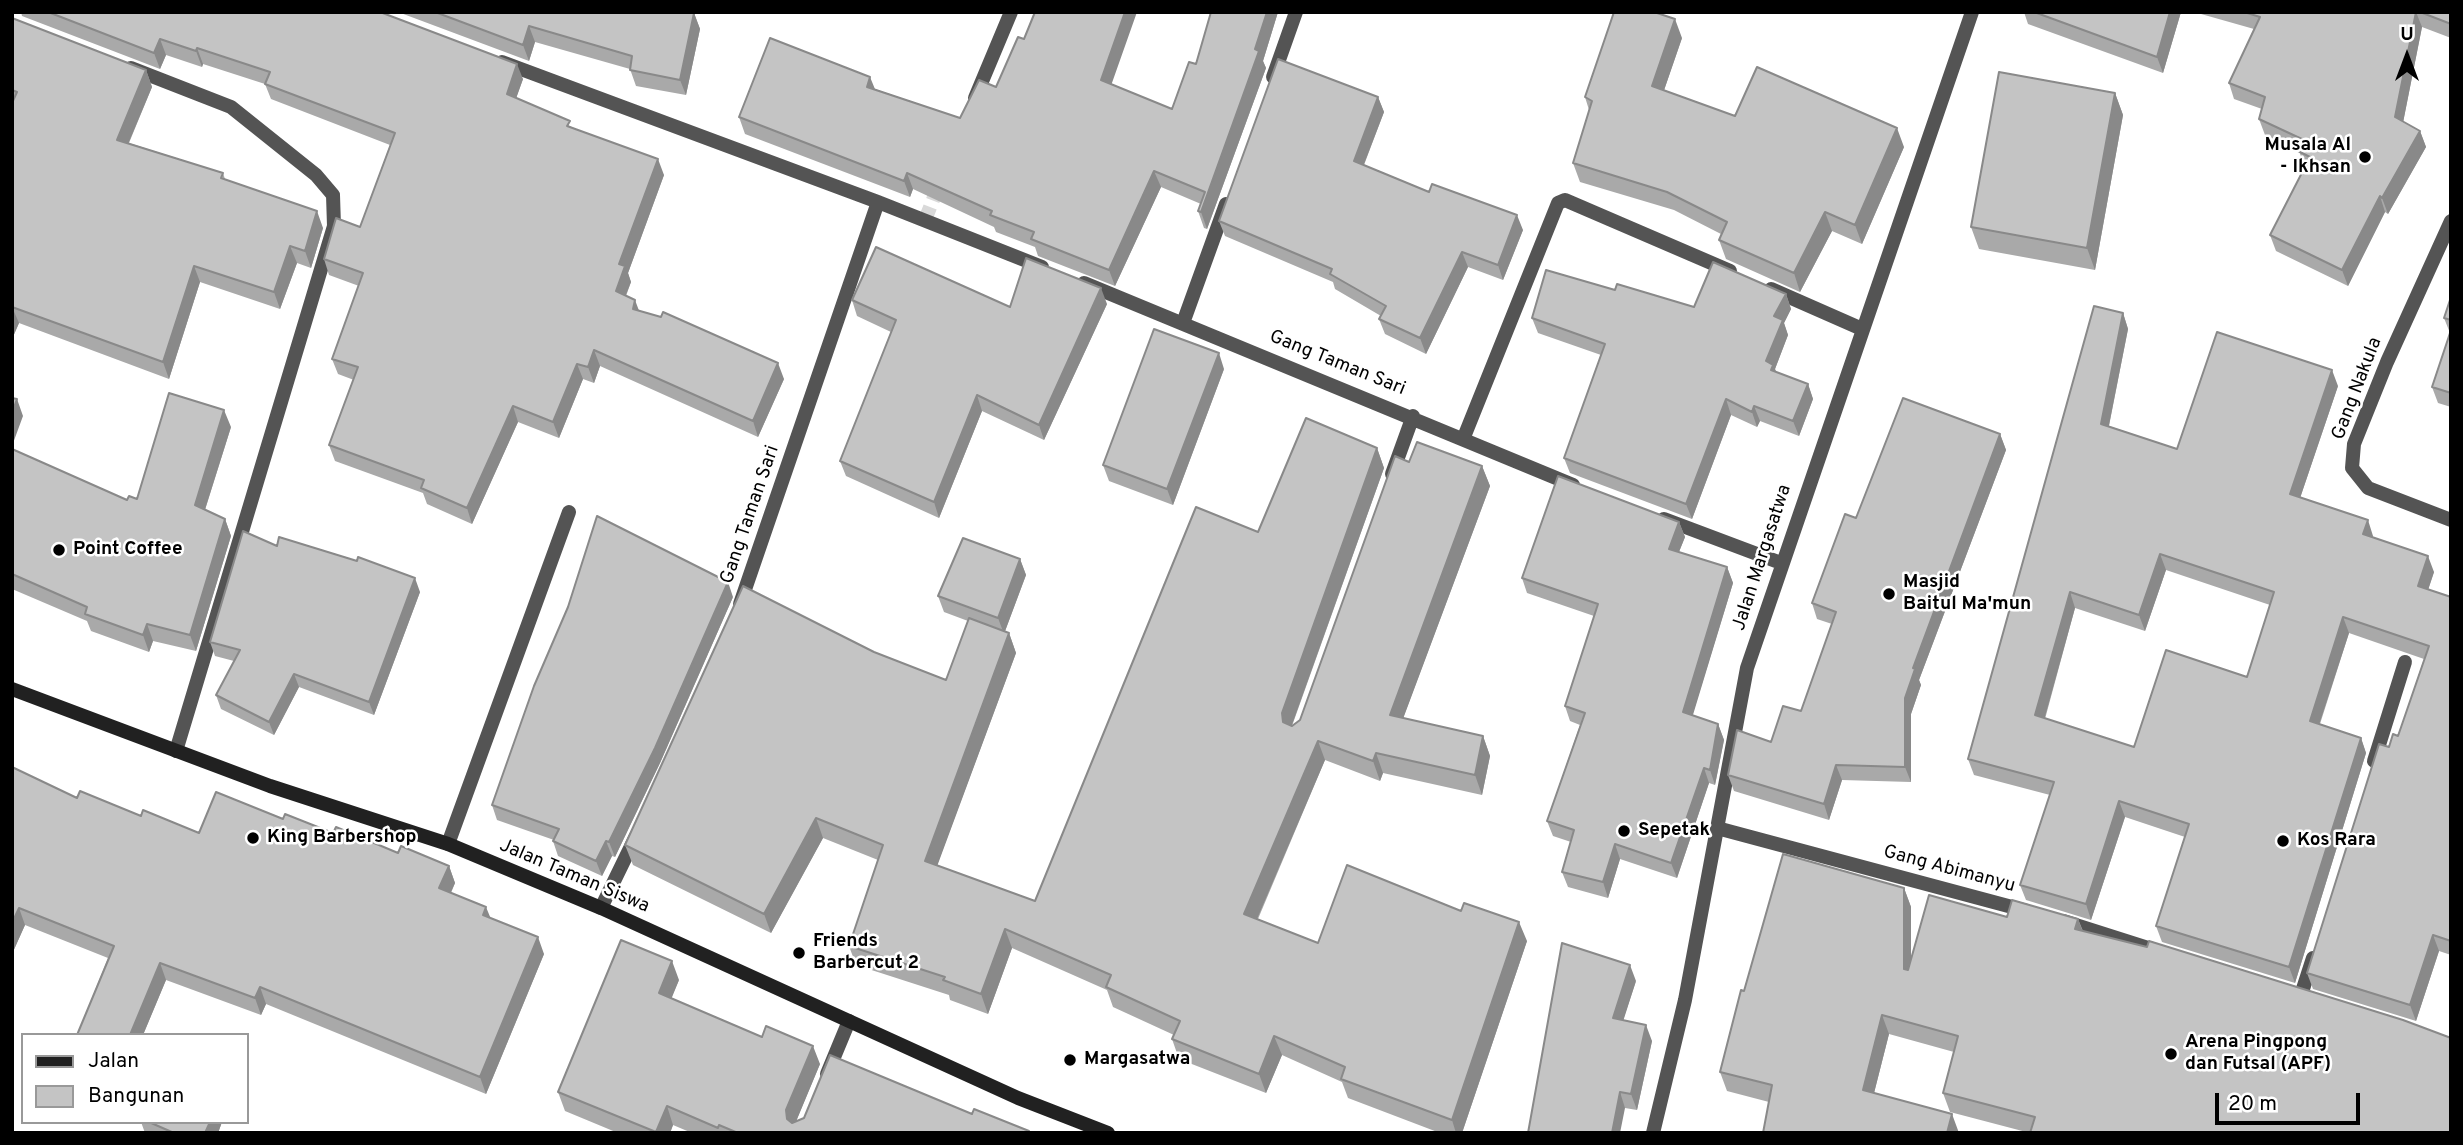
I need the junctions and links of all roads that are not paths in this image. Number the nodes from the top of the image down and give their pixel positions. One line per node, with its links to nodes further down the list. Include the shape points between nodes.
1 (1010, 12): 7 (street)
2 (1296, 12): 6 (street)
3 (1972, 12): 12 (street, Jalan Margasatwa)
4 (492, 58): 9 (street, Gang Taman Sari)
5 (115, 62): 24 (street, via 231,107 316,175 333,195 334,226)
6 (1268, 90)
7 (971, 106)
8 (1230, 194): 11 (street)
9 (878, 201): 11 (street, Gang Taman Sari); 21 (street, Gang Taman Sari)
10 (2451, 221): 19 (street, Gang Nakula, via 2354,444 2353,468 2368,488)
11 (1184, 323): 13 (street, Gang Taman Sari)
12 (1862, 329): 14 (street, via 1565,200 1558,203); 20 (street, Jalan Margasatwa)
13 (1413, 416): 14 (street, Gang Taman Sari); 16 (street)
14 (1464, 437): 15 (street, Gang Taman Sari)
15 (1582, 488)
16 (1385, 493)
17 (569, 512): 28 (street)
18 (1655, 516): 20 (street)
19 (2451, 520)
20 (1781, 563): 27 (street, Jalan Margasatwa, via 1748,668)
21 (736, 616)
22 (2405, 662): 25 (street)
23 (12, 689): 24 (main road, Jalan Taman Siswa)
24 (176, 751): 28 (main road, Jalan Taman Siswa)
25 (2367, 782)
26 (641, 826): 29 (street)
27 (1717, 828): 31 (street, Gang Abimanyu, via 2043,915); 36 (street, Jalan Margasatwa, via 1685,1000)
28 (448, 844): 29 (main road, Jalan Taman Siswa)
29 (601, 908): 33 (main road, Jalan Taman Siswa)
30 (2318, 942): 32 (street)
31 (2169, 954)
32 (2301, 995)
33 (849, 1021): 34 (street); 35 (main road, Jalan Taman Siswa, via 1018,1098)
34 (823, 1083)
35 (1108, 1133)
36 (1653, 1133)

